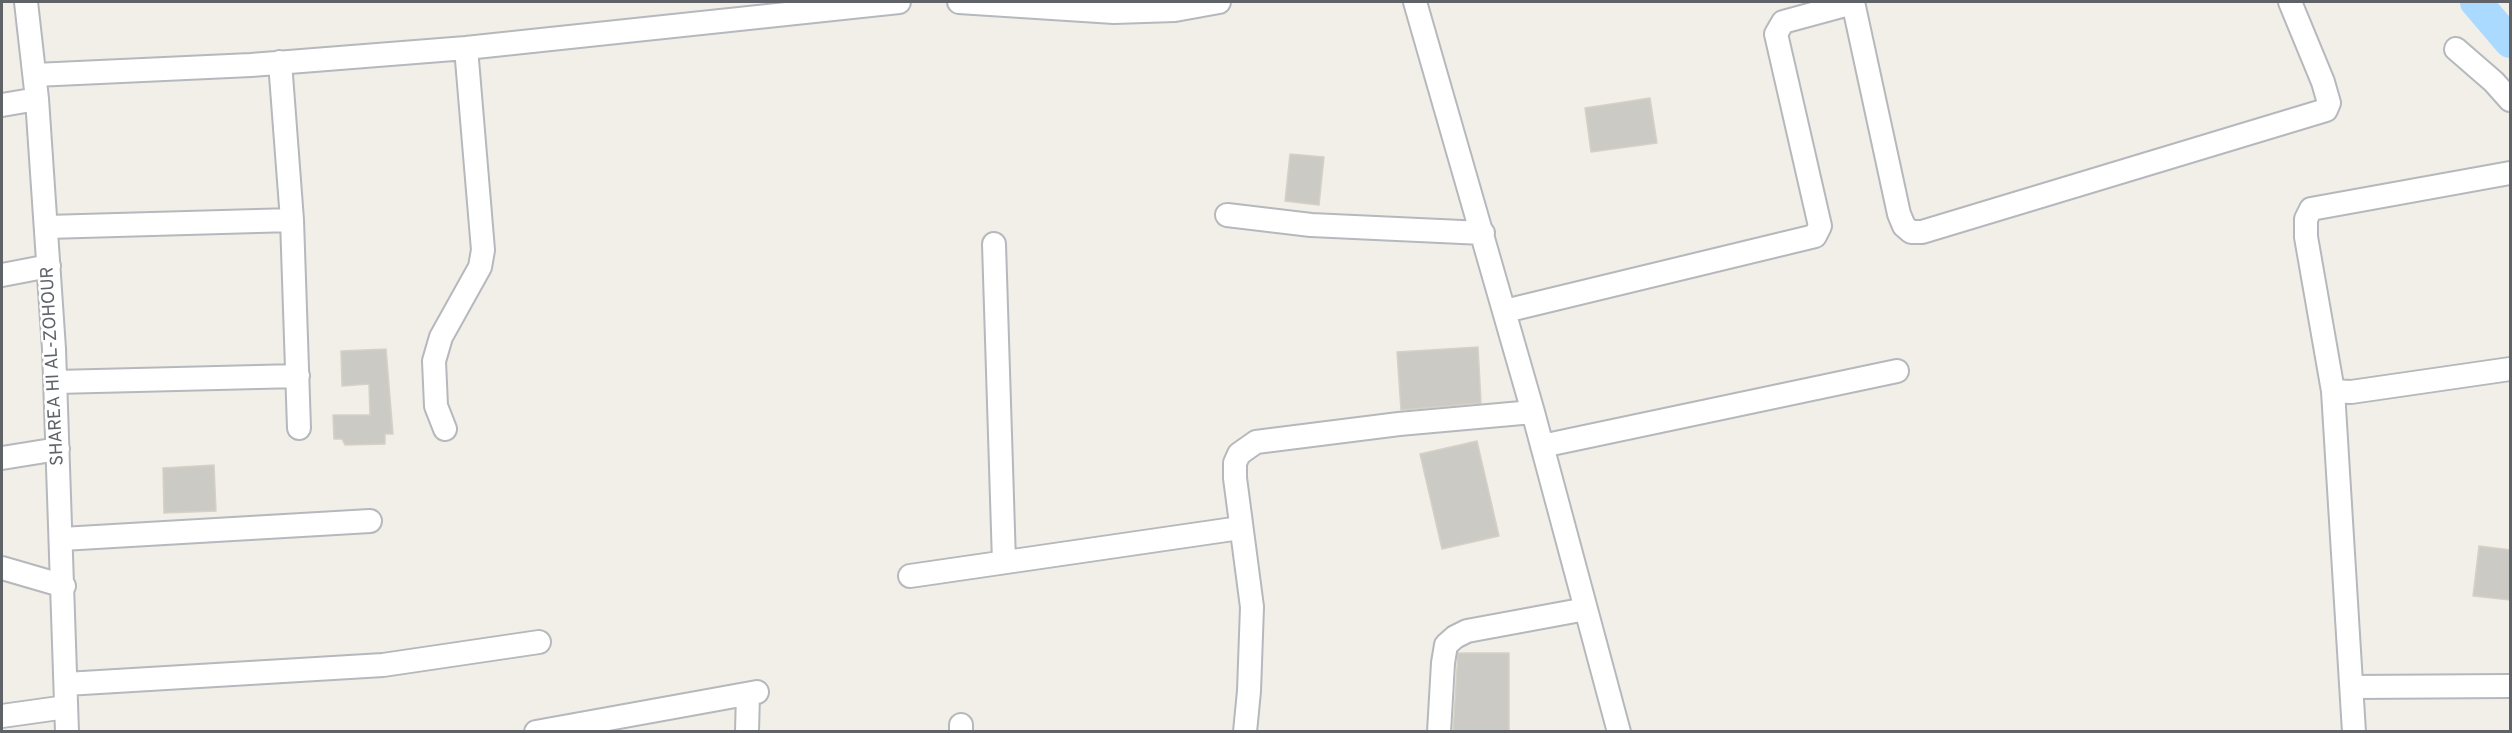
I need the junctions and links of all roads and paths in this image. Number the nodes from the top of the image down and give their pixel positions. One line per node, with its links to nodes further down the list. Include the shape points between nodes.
1 (26, 2): 12 (street, SHAREA HI AL-ZOHOUR)
2 (899, 2): 8 (street)
3 (959, 2): 4 (street, via 1114,12 1175,10)
4 (1219, 2)
5 (1416, 2): 20 (street)
6 (1853, 2): 7 (street, via 1899,214 1911,232 1922,232 2326,110 2329,102 2323,82); 24 (street, via 1783,22 1776,34 1820,225 1815,236)
7 (2290, 2)
8 (729, 10): 9 (street)
9 (466, 48): 11 (street); 32 (street, via 483,250 480,267 441,337 434,361 436,406)
10 (2456, 49): 14 (street)
11 (280, 62): 12 (street); 18 (street)
12 (35, 75): 13 (street, SHAREA HI AL-ZOHOUR)
13 (37, 99): 15 (street); 19 (street, SHAREA HI AL-ZOHOUR)
14 (2511, 100)
15 (2, 105)
16 (2511, 173): 29 (street, via 2311,208 2306,219 2306,237)
17 (1227, 215): 20 (street, via 1311,225)
18 (292, 220): 19 (street); 27 (street)
19 (46, 227): 22 (street, SHAREA HI AL-ZOHOUR)
20 (1483, 233): 24 (street)
21 (994, 244): 39 (street)
22 (49, 266): 23 (street); 28 (street, SHAREA HI AL-ZOHOUR)
23 (2, 275)
24 (1505, 311): 30 (street)
25 (2511, 369): 29 (street)
26 (1897, 371): 33 (street)
27 (298, 376): 28 (street); 31 (street)
28 (56, 382): 34 (street, SHAREA HI AL-ZOHOUR)
29 (2332, 392): 47 (street)
30 (1533, 412): 33 (street); 37 (street, via 1256,442 1239,454 1235,463)
31 (299, 428)
32 (445, 429)
33 (1542, 446): 43 (street)
34 (58, 449): 35 (street); 38 (street, SHAREA HI AL-ZOHOUR)
35 (2, 458)
36 (370, 521): 38 (street)
37 (1240, 528): 39 (street); 54 (street, via 1252,607)
38 (62, 540): 42 (street, SHAREA HI AL-ZOHOUR)
39 (1004, 562): 41 (street)
40 (2, 568): 42 (street)
41 (910, 576)
42 (64, 586): 45 (street, SHAREA HI AL-ZOHOUR)
43 (1586, 609): 55 (street, via 1455,637 1446,645); 56 (street)
44 (539, 642): 45 (street, via 383,665)
45 (66, 684): 48 (street, SHAREA HI AL-ZOHOUR)
46 (2511, 686): 47 (street)
47 (2352, 687): 57 (street)
48 (66, 706): 49 (street); 51 (street, SHAREA HI AL-ZOHOUR)
49 (2, 716)
50 (654, 721): 52 (street); 53 (street, via 753,693)
51 (67, 732)
52 (536, 732)
53 (747, 732)
54 (1245, 732)
55 (1438, 732)
56 (1619, 732)
57 (2354, 732)

